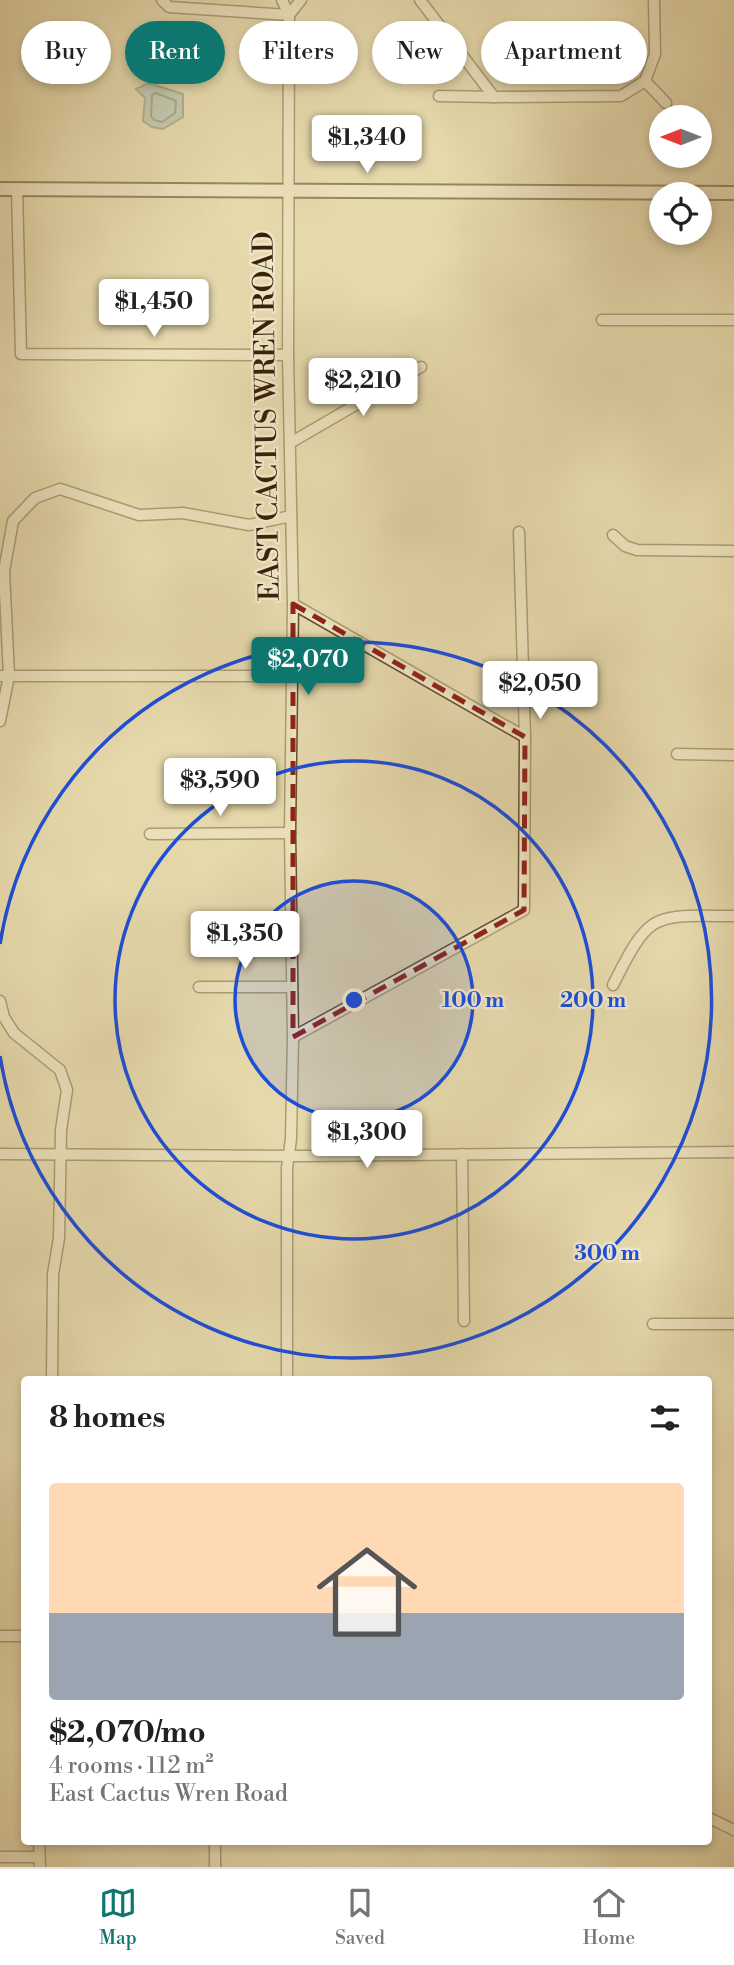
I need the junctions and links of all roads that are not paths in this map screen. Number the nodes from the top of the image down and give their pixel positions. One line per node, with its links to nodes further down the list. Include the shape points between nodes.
1 (162, 0): 6 (street, via 169,7)
2 (282, 0): 6 (street, EAST CACTUS WREN ROAD)
3 (301, 0): 6 (street)
4 (420, 0): 11 (street)
5 (654, 0): 7 (street, via 655,54)
6 (289, 15): 15 (street, EAST CACTUS WREN ROAD)
7 (647, 76)
8 (647, 83): 12 (street)
9 (640, 84): 11 (street, via 621,96)
10 (439, 96): 11 (street)
11 (494, 97)
12 (666, 103)
13 (0, 189): 14 (street)
14 (17, 189): 15 (street); 19 (street, via 21,354)
15 (288, 191): 16 (street); 19 (street, EAST CACTUS WREN ROAD)
16 (734, 192)
17 (602, 320): 18 (street)
18 (734, 320)
19 (288, 355): 21 (street, EAST CACTUS WREN ROAD)
20 (421, 367): 21 (street)
21 (290, 443): 22 (street, EAST CACTUS WREN ROAD)
22 (291, 516): 26 (street, EAST CACTUS WREN ROAD); 27 (street, via 249,525 183,513 139,514 60,489 34,498 13,521 4,571)
23 (519, 532): 30 (street)
24 (613, 534): 25 (street, via 637,550)
25 (734, 551)
26 (293, 604): 28 (street, EAST CACTUS WREN ROAD); 30 (street)
27 (4, 676): 28 (street); 29 (street)
28 (293, 676): 33 (street, EAST CACTUS WREN ROAD)
29 (0, 721)
30 (525, 737): 40 (street, via 524,910)
31 (677, 754): 32 (street)
32 (734, 755)
33 (290, 833): 34 (street); 38 (street, EAST CACTUS WREN ROAD)
34 (150, 834)
35 (734, 916): 36 (street, via 677,916 646,928)
36 (614, 985)
37 (198, 987): 38 (street)
38 (292, 987): 40 (street, EAST CACTUS WREN ROAD)
39 (0, 1001): 43 (street, via 14,1033 52,1062 65,1079)
40 (293, 1037): 45 (street, EAST CACTUS WREN ROAD)
41 (734, 1152): 44 (street)
42 (0, 1154): 43 (street)
43 (60, 1154): 45 (street); 49 (street)
44 (463, 1154): 45 (street); 46 (street)
45 (289, 1155): 50 (street, EAST CACTUS WREN ROAD)
46 (464, 1321)
47 (653, 1324): 48 (street)
48 (734, 1324)
49 (52, 1376)
50 (287, 1376)
51 (0, 1636): 52 (street)
52 (21, 1636)
53 (712, 1819): 54 (street)
54 (734, 1830)
55 (215, 1845): 58 (street)
56 (0, 1857): 57 (street)
57 (40, 1862)
58 (215, 1867)

